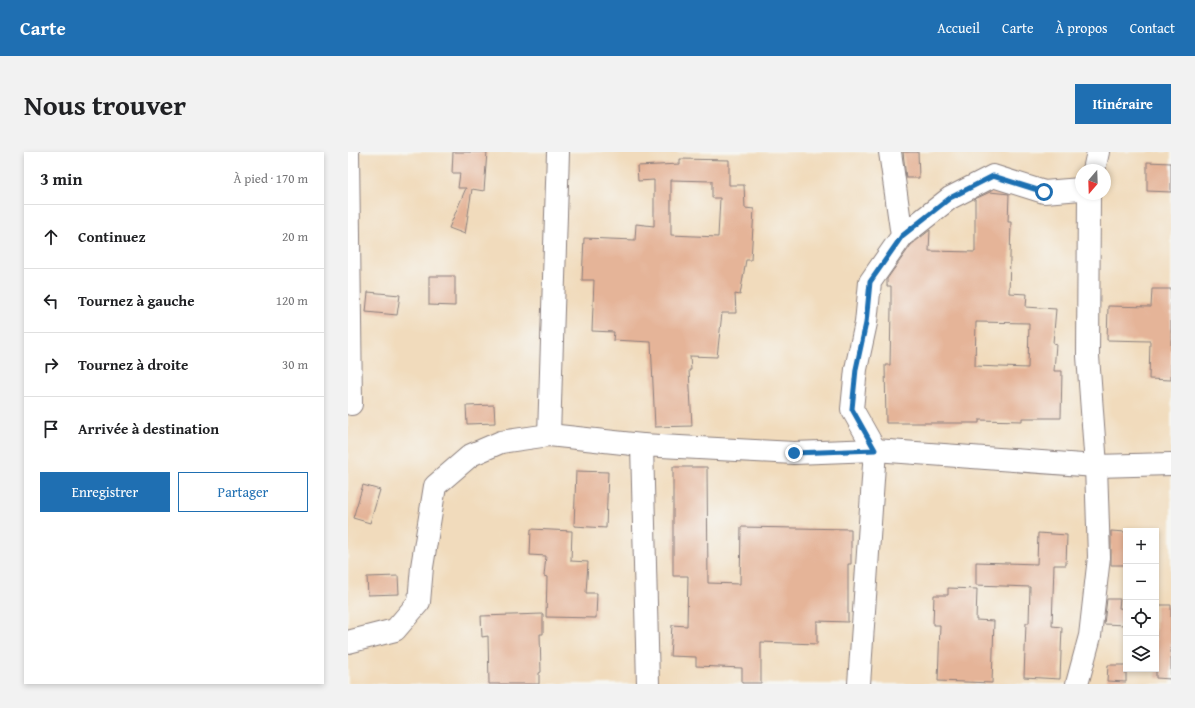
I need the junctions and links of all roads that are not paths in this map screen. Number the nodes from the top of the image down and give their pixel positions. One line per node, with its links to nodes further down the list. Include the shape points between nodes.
1 (348, 152): 9 (street)
2 (558, 152): 10 (street)
3 (890, 152): 8 (street)
4 (1098, 152): 5 (street)
5 (1095, 164)
6 (1075, 189): 8 (street, via 1044,192 993,176 950,198)
7 (1089, 200): 14 (street, via 1088,356)
8 (902, 236): 12 (street, via 870,282 866,323 856,369 852,409)
9 (351, 404)
10 (549, 435): 11 (street); 15 (street, via 501,442 471,455 435,486 419,602 395,630)
11 (642, 445): 12 (street, via 794,453); 16 (street)
12 (875, 450): 14 (street); 17 (street)
13 (1171, 464): 14 (street)
14 (1096, 466): 18 (street, via 1099,557 1090,636)
15 (348, 642)
16 (648, 684)
17 (859, 684)
18 (1077, 684)

